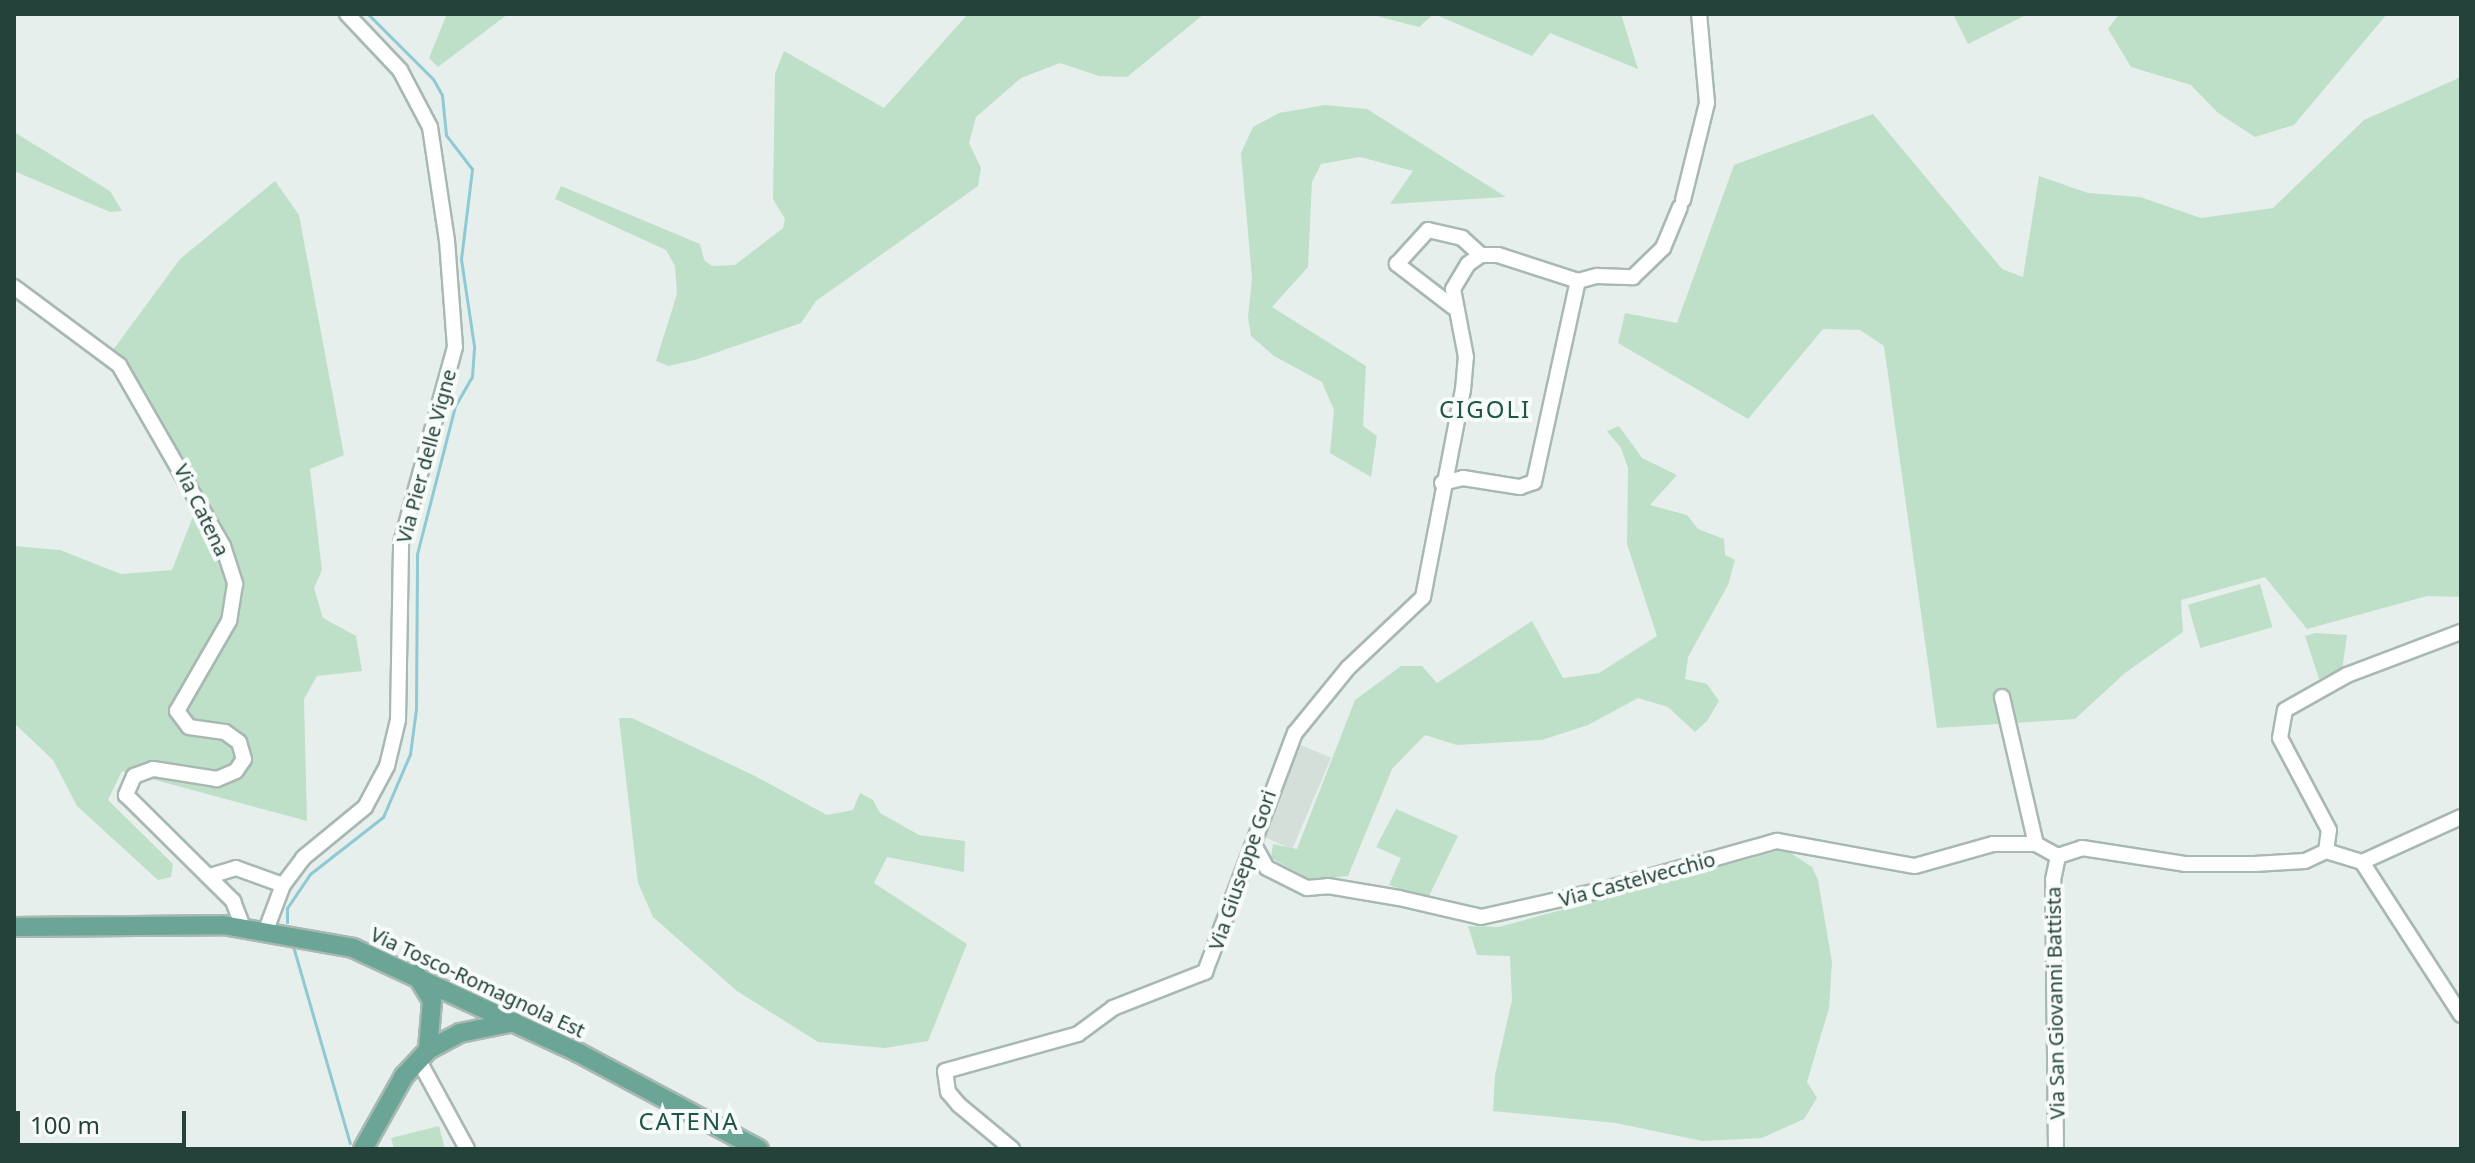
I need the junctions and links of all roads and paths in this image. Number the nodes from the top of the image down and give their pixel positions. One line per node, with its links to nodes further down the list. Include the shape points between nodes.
1 (347, 14): 17 (street, Via Pier delle Vigne, via 400,70 430,127 455,347 401,543 398,720 387,766 365,807 303,858)
2 (1699, 14): 4 (street, via 1709,85 1688,183 1663,248 1643,272)
3 (1481, 255): 4 (street, via 1498,255); 6 (street, via 1457,281); 6 (street, via 1462,238 1428,230 1397,264)
4 (1578, 281): 7 (street, via 1534,482 1520,487 1477,478)
5 (14, 287): 16 (street, Via Catena, via 119,365 223,546 235,584 229,621 177,711 189,727 225,732 239,742 244,759 236,771 217,779 153,769 134,776 126,795)
6 (1453, 307): 7 (street, Via Giuseppe Gori, via 1466,357)
7 (1442, 483): 12 (street, Via Giuseppe Gori, via 1423,597 1348,668 1295,733 1279,763)
8 (2461, 632): 13 (street, via 2347,675 2285,710 2280,738 2329,830)
9 (2002, 697): 11 (street)
10 (2461, 817): 15 (street)
11 (2036, 844): 12 (street, Via Castelvecchio, via 1993,844 1915,866 1777,841 1481,917 1328,886 1307,888 1267,868); 14 (street, Via Castelvecchio)
12 (1254, 845): 31 (street, Via Giuseppe Gori, via 1235,882 1205,972 1113,1008 1078,1034 945,1071 943,1079 954,1099)
13 (2326, 851): 14 (street, via 2305,861 2254,864 2185,864 2082,848); 15 (street)
14 (2058, 856): 32 (street, Via San Giovanni Battista, via 2053,880)
15 (2362, 862): 23 (street)
16 (210, 876): 17 (street, via 236,868); 19 (street, Via Catena, via 233,901)
17 (283, 885): 20 (street, Via Pier delle Vigne)
18 (14, 927): 19 (main road, Via Tosco-Romagnola Est, via 150,922)
19 (243, 927): 20 (main road, Via Tosco-Romagnola Est)
20 (266, 930): 21 (main road, Via Tosco-Romagnola Est, via 353,948)
21 (416, 974): 22 (main road, Via Tosco-Romagnola Est); 24 (main road, via 432,1001)
22 (463, 997): 24 (main road); 25 (main road, Via Tosco-Romagnola Est); 26 (main road)
23 (2461, 1015)
24 (434, 1022): 27 (main road)
25 (514, 1022): 26 (main road); 30 (main road, Via Tosco-Romagnola Est)
26 (460, 1033): 27 (main road)
27 (423, 1054): 28 (main road); 29 (street)
28 (363, 1149)
29 (467, 1149)
30 (759, 1149)
31 (1012, 1149)
32 (2056, 1149)

